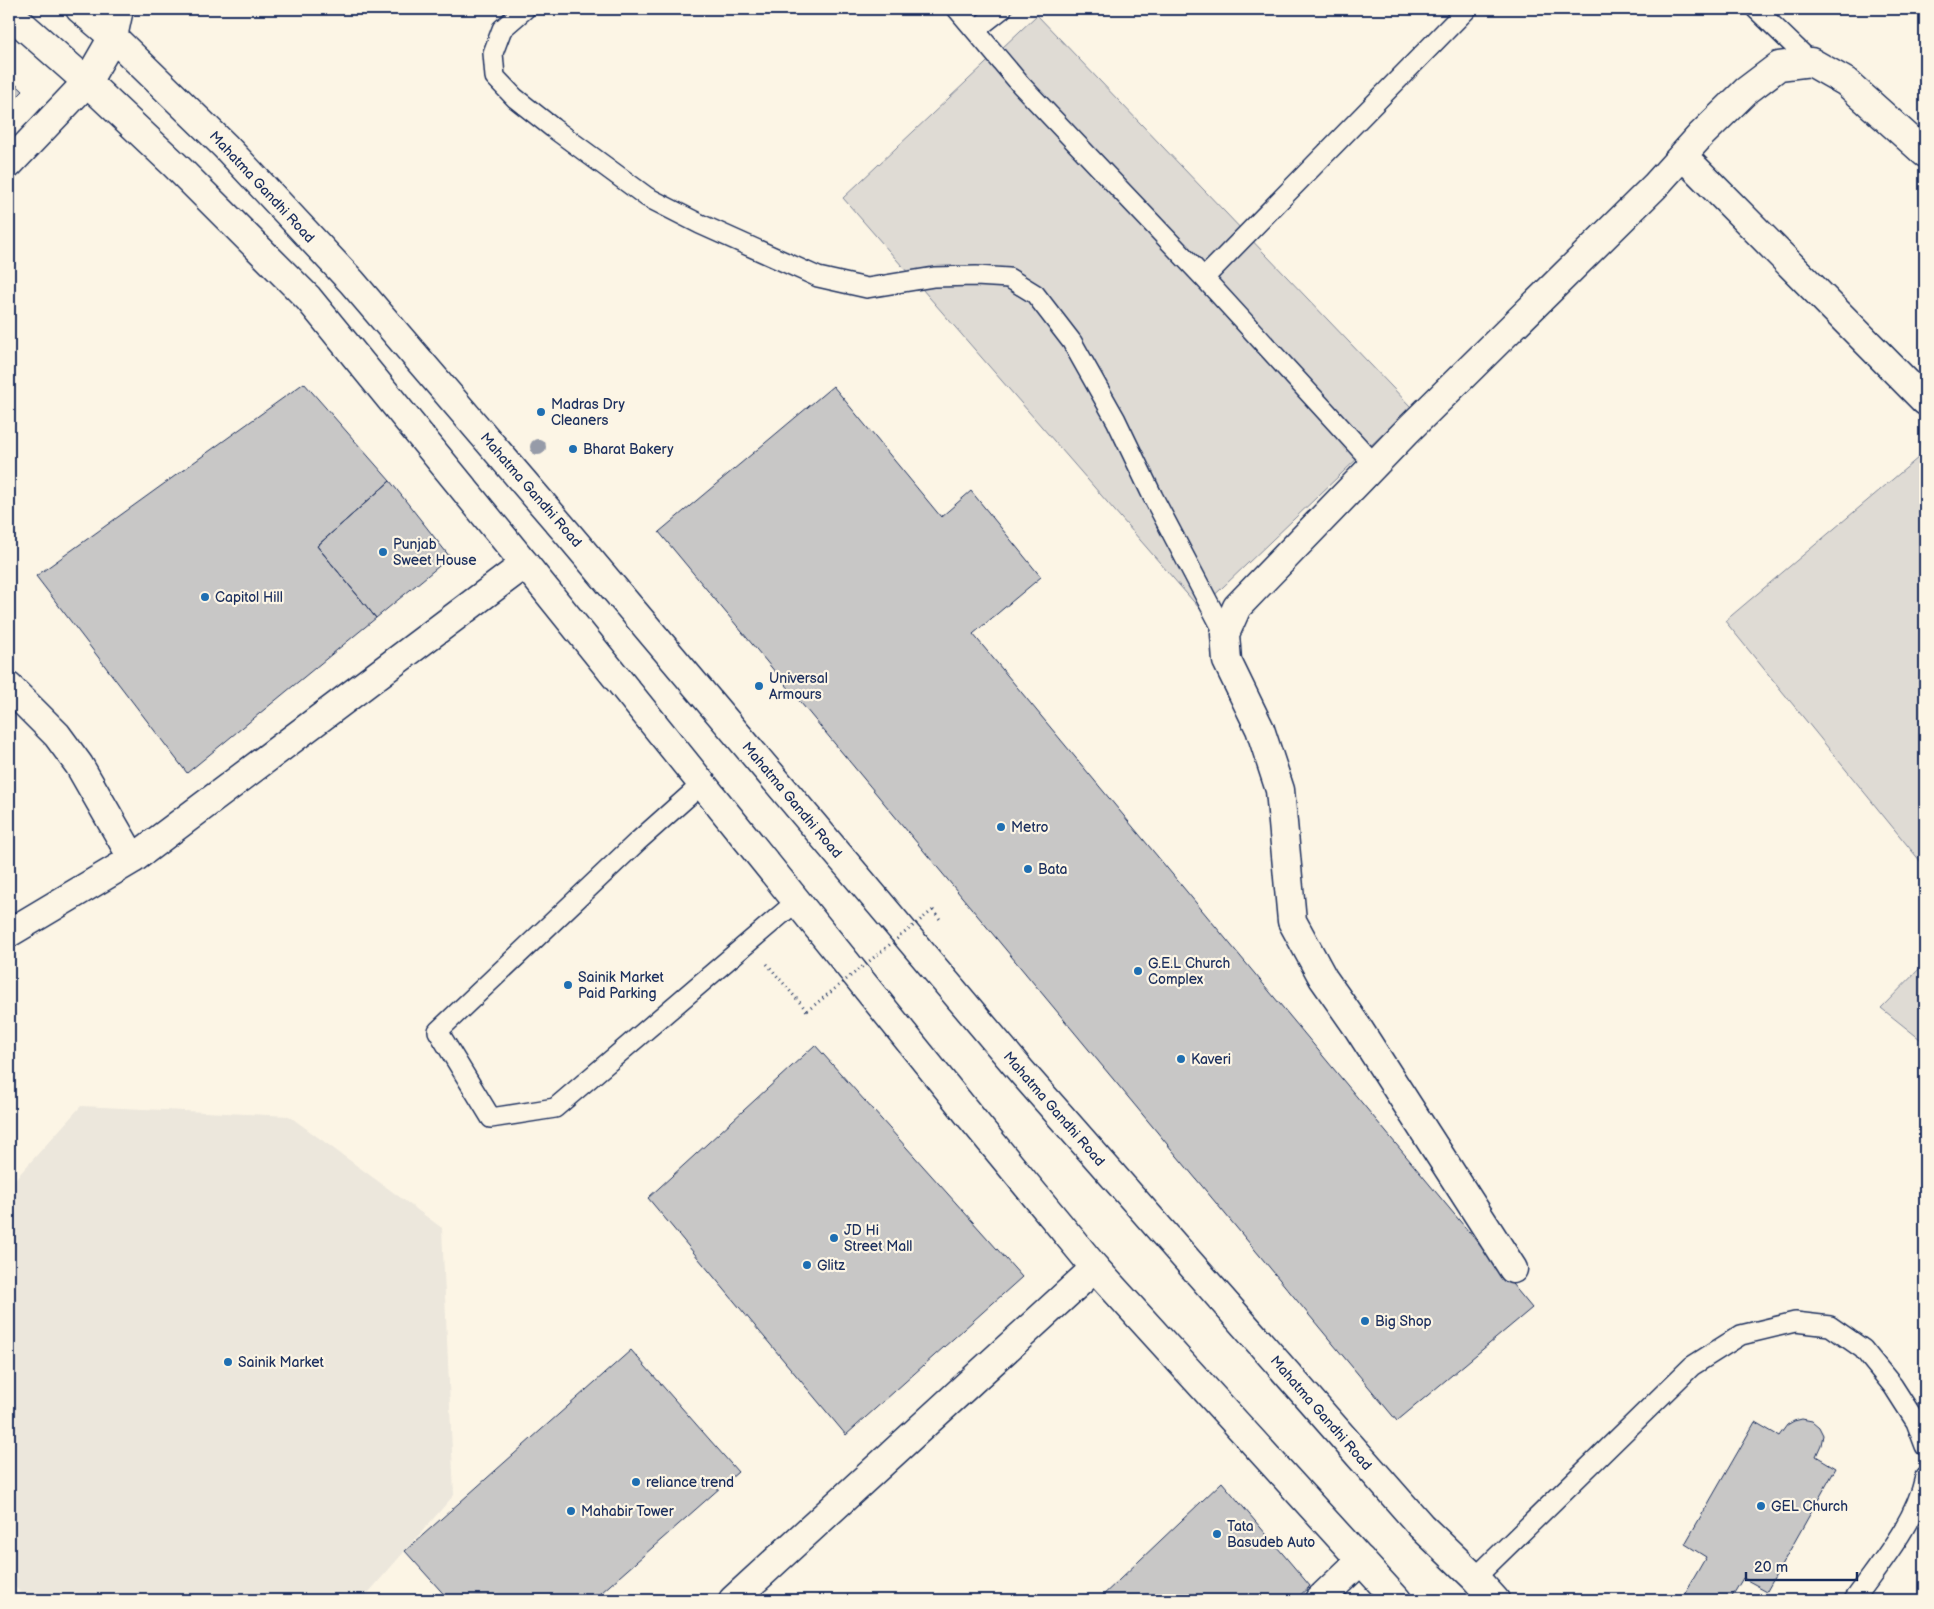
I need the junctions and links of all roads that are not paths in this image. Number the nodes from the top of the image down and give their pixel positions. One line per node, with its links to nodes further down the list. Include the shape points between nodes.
1 (80, 9): 10 (main road, Mahatma Gandhi Road)
2 (119, 9): 10 (main road)
3 (525, 9): 20 (lane, via 502,29 493,53 495,77 515,98 647,197 818,277 867,288 934,277 1009,278 1035,294 1072,342 1116,420)
4 (957, 9): 9 (lane)
5 (1002, 9): 9 (lane)
6 (1467, 9): 16 (lane)
7 (1756, 9): 11 (lane)
8 (9, 14): 12 (main road)
9 (975, 30): 16 (lane, via 1021,85)
10 (114, 37): 12 (main road); 31 (main road, Mahatma Gandhi Road, via 225,146 352,282 1021,1071 1421,1526)
11 (1811, 62): 13 (main road, via 1846,82); 14 (main road, via 1779,66 1746,91)
12 (87, 82): 15 (main road); 19 (main road, via 308,298)
13 (1925, 153)
14 (1683, 156): 17 (main road); 18 (main road)
15 (9, 164)
16 (1204, 278): 18 (lane)
17 (1925, 401)
18 (1375, 464): 20 (main road, via 1237,607)
19 (525, 564): 22 (main road); 23 (main road)
20 (1225, 634): 27 (main road, via 1227,661 1260,729 1280,790 1292,921 1323,978)
21 (9, 687): 23 (main road, via 57,735)
22 (702, 784): 24 (main road); 24 (lane, via 438,1031 491,1118 555,1108)
23 (132, 859): 25 (main road)
24 (797, 901): 26 (main road)
25 (9, 933)
26 (1096, 1268): 30 (main road); 32 (main road)
27 (1513, 1269)
28 (1925, 1446): 31 (lane, via 1916,1422 1893,1386 1862,1349 1830,1326 1796,1322 1741,1335 1692,1366)
29 (1925, 1477): 36 (lane, via 1922,1494 1899,1536)
30 (1361, 1560): 33 (main road); 34 (main road)
31 (1475, 1578): 35 (main road, Mahatma Gandhi Road)
32 (733, 1600)
33 (1319, 1600)
34 (1397, 1600)
35 (1495, 1600)
36 (1854, 1600)

